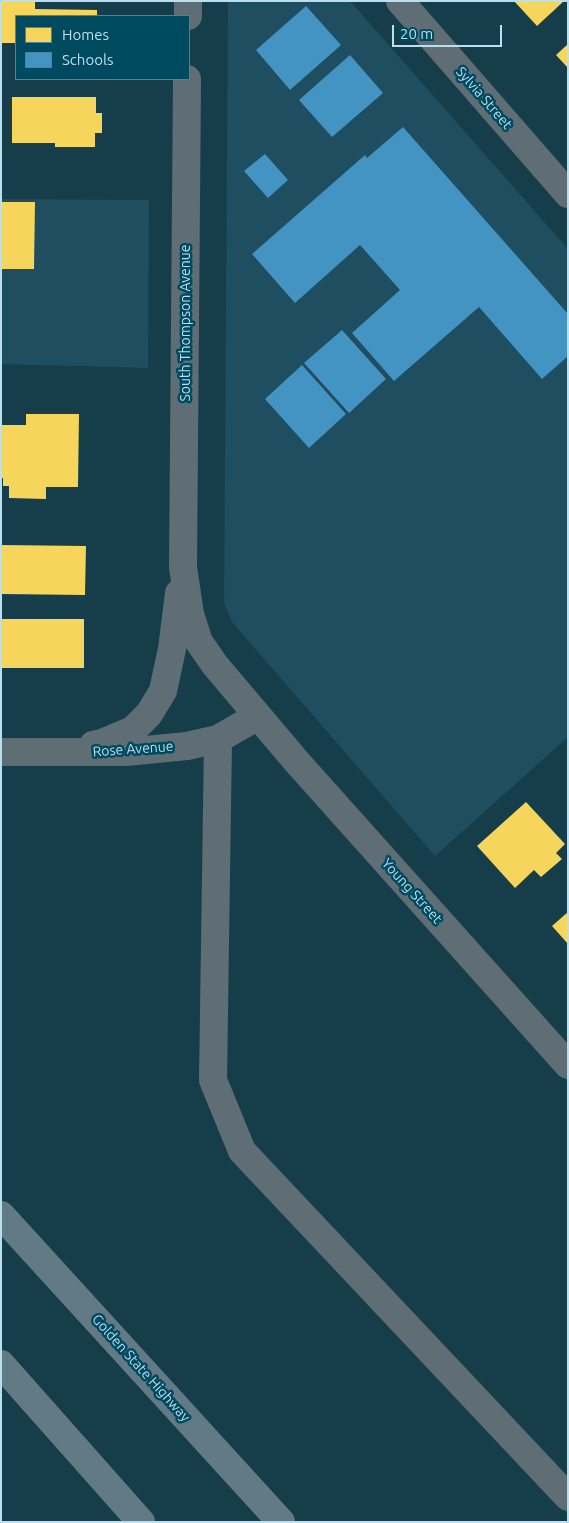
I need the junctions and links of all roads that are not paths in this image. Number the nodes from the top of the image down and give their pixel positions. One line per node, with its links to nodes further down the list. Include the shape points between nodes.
1 (188, 1): 3 (street)
2 (400, 1): 5 (street, Sylvia Street)
3 (188, 15)
4 (187, 80): 6 (street, South Thompson Avenue)
5 (568, 194)
6 (183, 566): 7 (street, South Thompson Avenue, via 190,614 199,642); 10 (street, South Thompson Avenue, via 163,691 149,714 133,730 102,743)
7 (258, 716): 8 (street, Rose Avenue); 11 (street, Young Street)
8 (218, 739): 10 (street, Rose Avenue, via 187,746 126,752); 14 (street, via 213,1080 242,1151)
9 (1, 752): 10 (street, Rose Avenue)
10 (55, 752)
11 (568, 1065)
12 (1, 1215): 16 (highway, Golden State Highway)
13 (1, 1364): 15 (highway)
14 (568, 1497)
15 (141, 1522)
16 (281, 1522)

